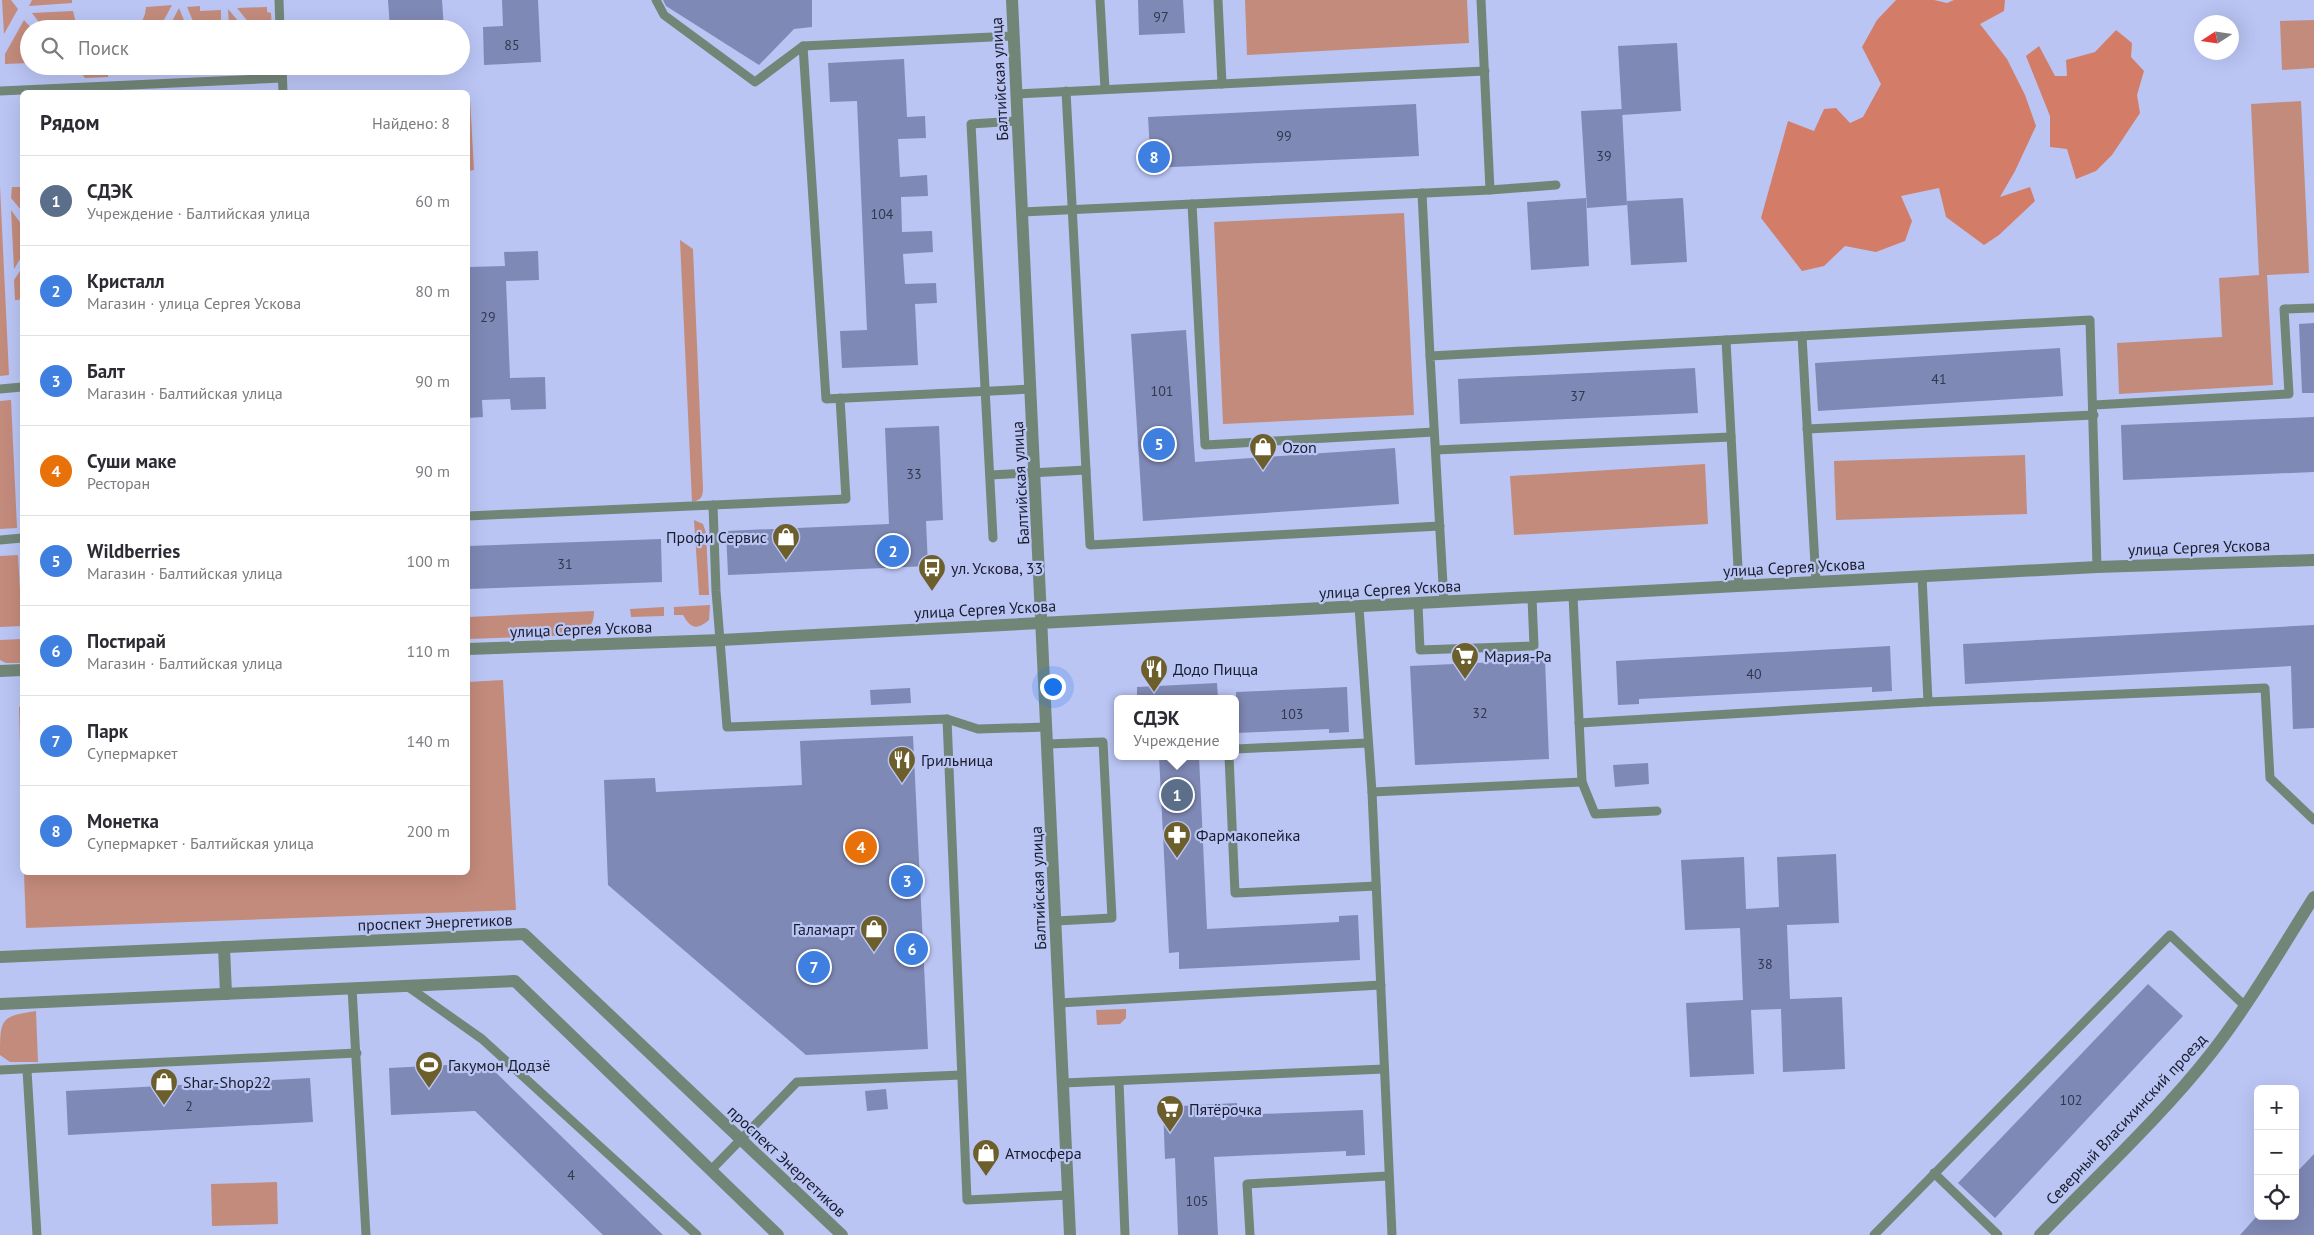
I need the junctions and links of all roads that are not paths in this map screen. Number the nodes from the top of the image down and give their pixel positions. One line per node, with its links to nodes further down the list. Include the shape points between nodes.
1 (279, 0): 7 (lane)
2 (656, 0): 9 (lane, via 664,15 755,82)
3 (1012, 0): 8 (street, Балтийская улица)
4 (1100, 0): 13 (lane)
5 (1218, 0): 12 (lane)
6 (1481, 0): 10 (lane)
7 (280, 20)
8 (1013, 36): 9 (lane); 19 (street, Балтийская улица)
9 (803, 46): 35 (lane, via 826,399)
10 (1484, 71): 12 (lane); 22 (lane)
11 (282, 78): 14 (lane); 15 (lane)
12 (1222, 84): 13 (lane)
13 (1105, 89): 17 (lane)
14 (40, 90)
15 (283, 90)
16 (20, 91): 18 (lane)
17 (1066, 91): 19 (lane); 25 (lane)
18 (0, 92)
19 (1016, 94): 20 (street, Балтийская улица)
20 (1018, 121): 26 (street, Балтийская улица); 34 (lane, via 971,124)
21 (1556, 185): 22 (lane)
22 (1490, 190): 23 (lane)
23 (1422, 193): 24 (lane); 30 (lane)
24 (1192, 204): 25 (lane); 39 (lane, via 1205,445)
25 (1073, 209): 26 (lane); 42 (lane)
26 (1022, 212): 33 (street, Балтийская улица)
27 (2314, 308): 36 (lane, via 2284,309 2288,394)
28 (1802, 336): 29 (lane); 36 (lane, via 2090,320); 38 (lane)
29 (1726, 340): 30 (lane); 40 (lane)
30 (1430, 356): 39 (lane)
31 (20, 387): 32 (lane)
32 (0, 389)
33 (1031, 389): 34 (lane); 43 (street, Балтийская улица)
34 (985, 391): 35 (lane); 44 (lane)
35 (840, 398): 45 (lane, via 846,499)
36 (2094, 405): 37 (lane)
37 (2094, 415): 38 (lane); 52 (lane)
38 (1807, 429): 54 (lane)
39 (1434, 432): 41 (lane)
40 (1731, 437): 41 (lane); 55 (lane)
41 (1436, 450): 47 (lane)
42 (1086, 470): 43 (lane); 47 (lane, via 1090,545)
43 (1035, 473): 44 (lane); 61 (street, Балтийская улица)
44 (990, 475): 49 (lane)
45 (713, 505): 46 (lane); 62 (lane)
46 (470, 516)
47 (1440, 526): 58 (lane)
48 (20, 538): 50 (lane)
49 (993, 538)
50 (0, 540)
51 (2314, 560): 52 (street, улица Сергея Ускова)
52 (2097, 567): 53 (street, улица Сергея Ускова)
53 (1922, 576): 54 (street, улица Сергея Ускова); 66 (lane)
54 (1816, 582): 55 (street, улица Сергея Ускова)
55 (1739, 586): 56 (street, улица Сергея Ускова)
56 (1573, 596): 57 (street, улица Сергея Ускова); 68 (lane)
57 (1532, 598): 58 (street, улица Сергея Ускова); 59 (lane, via 1534,646 1420,650)
58 (1444, 602): 59 (street, улица Сергея Ускова)
59 (1418, 604): 60 (street, улица Сергея Ускова)
60 (1359, 607): 61 (street, улица Сергея Ускова); 70 (lane)
61 (1043, 622): 62 (street, улица Сергея Ускова); 69 (street, Балтийская улица)
62 (721, 640): 63 (street, улица Сергея Ускова); 67 (lane, via 727,727)
63 (470, 649)
64 (20, 670): 65 (street)
65 (0, 671)
66 (1928, 702): 68 (lane); 77 (lane, via 2265,688 2270,778)
67 (947, 719): 69 (lane, via 978,729); 94 (lane)
68 (1579, 723): 74 (lane)
69 (1047, 727): 71 (street, Балтийская улица)
70 (1368, 743): 72 (lane); 75 (lane)
71 (1048, 744): 80 (street, Балтийская улица); 80 (lane, via 1103,742 1112,918)
72 (1239, 749)
73 (1228, 760): 78 (lane, via 1235,893)
74 (1582, 782): 75 (lane); 76 (lane, via 1595,814)
75 (1372, 792): 78 (lane)
76 (1656, 811)
77 (2314, 820)
78 (1376, 886): 83 (lane)
79 (2314, 897): 89 (street, Северный Власихинский проезд)
80 (1056, 921): 87 (street, Балтийская улица)
81 (224, 947): 82 (street, проспект Энергетиков); 86 (street); 97 (street, проспект Энергетиков, via 524,934)
82 (0, 957)
83 (1381, 985): 87 (lane); 93 (lane)
84 (407, 986): 85 (street); 98 (street, via 515,981); 104 (lane, via 482,1039)
85 (352, 988): 86 (street); 90 (lane)
86 (226, 994): 88 (street)
87 (1059, 1002): 96 (street, Балтийская улица)
88 (0, 1004)
89 (2245, 1006): 99 (lane, via 2170,935); 113 (street, Северный Власихинский проезд, via 2211,1053 2169,1101)
90 (357, 1053): 92 (lane); 103 (lane)
91 (0, 1070): 92 (lane)
92 (27, 1070): 102 (lane)
93 (1384, 1070): 95 (lane); 100 (lane)
94 (961, 1075): 97 (lane, via 797,1082); 101 (lane, via 967,1200)
95 (1119, 1081): 96 (lane); 108 (lane)
96 (1063, 1084): 101 (street, Балтийская улица)
97 (741, 1140): 98 (lane); 106 (street, проспект Энергетиков)
98 (711, 1170): 105 (street)
99 (1934, 1173): 111 (lane); 112 (lane)
100 (1388, 1176): 109 (lane, via 1247,1184); 110 (lane)
101 (1069, 1195): 107 (street, Балтийская улица)
102 (37, 1235)
103 (366, 1235)
104 (697, 1235)
105 (778, 1235)
106 (842, 1235)
107 (1070, 1235)
108 (1125, 1235)
109 (1250, 1235)
110 (1392, 1235)
111 (1874, 1235)
112 (1998, 1235)
113 (2040, 1235)

